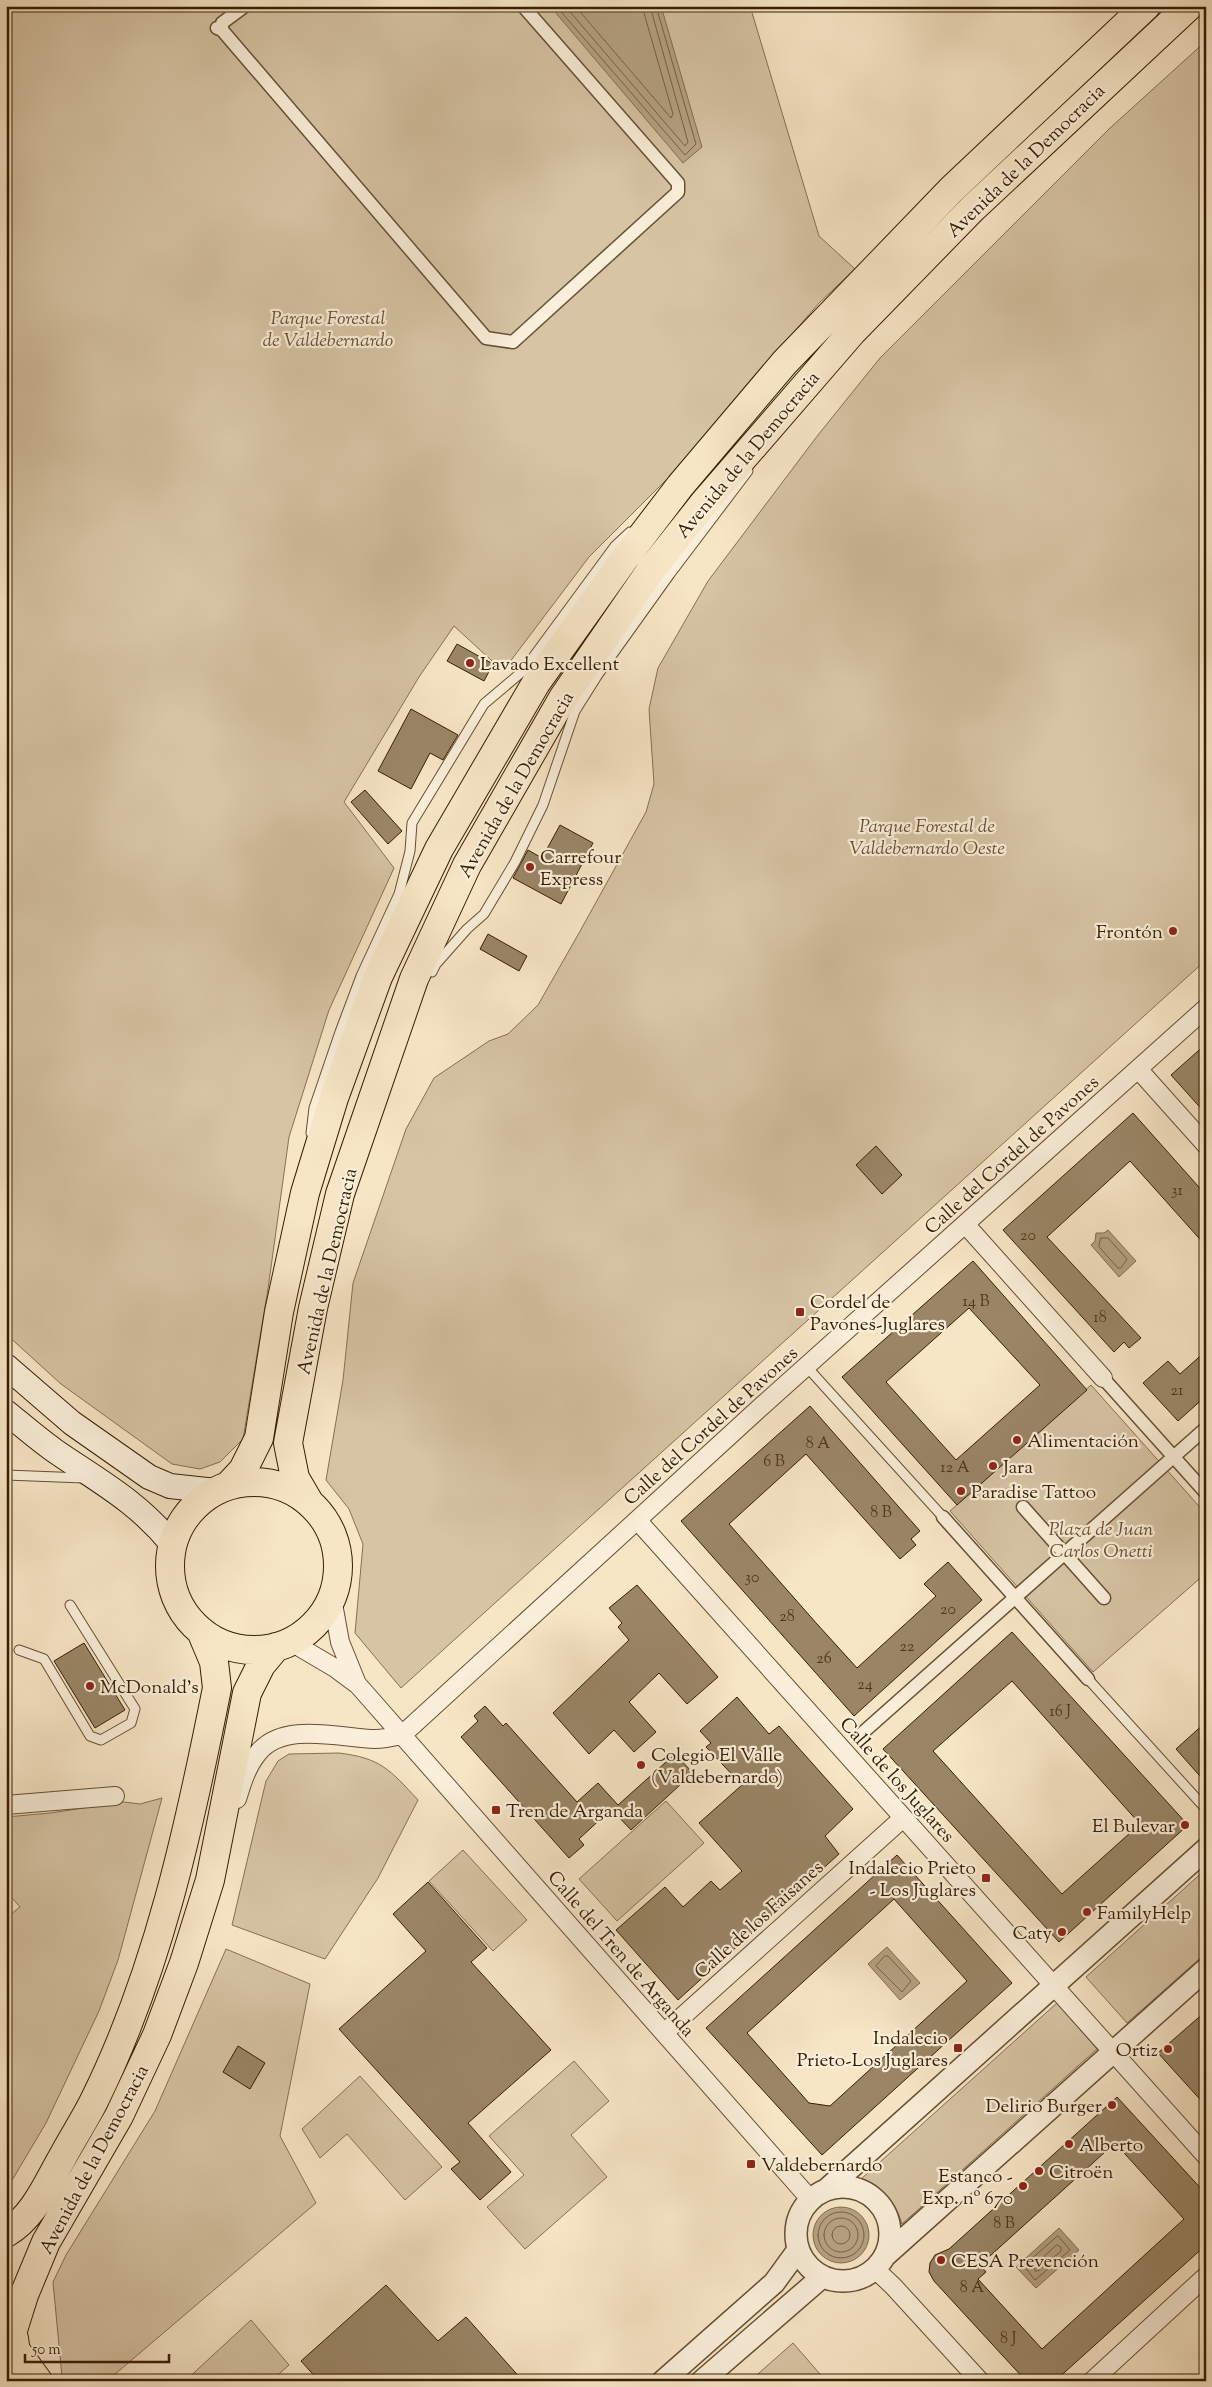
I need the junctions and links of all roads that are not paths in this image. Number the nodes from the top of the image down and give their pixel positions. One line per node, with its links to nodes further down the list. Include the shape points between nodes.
1 (245, 6): 5 (street, via 222,23 220,29)
2 (523, 6): 5 (street, via 678,183 681,192 512,342)
3 (1146, 6): 8 (main road, Avenida de la Democracia, via 952,189 830,313)
4 (1189, 6): 7 (main road, Avenida de la Democracia, via 972,209)
5 (493, 343): 6 (street)
6 (512, 351)
7 (810, 379): 9 (lane, via 756,460 670,574 575,711 543,805 515,862 484,914 436,964); 15 (main road, Avenida de la Democracia, via 651,570 558,706 467,865 414,979)
8 (680, 486): 14 (main road, Avenida de la Democracia, via 536,683 439,849 378,977 334,1098); 14 (lane, via 614,546 523,671 484,704 412,823 410,851 399,894 361,976 314,1108)
9 (427, 982)
10 (1206, 1008): 12 (street, Calle del Cordel de Pavones)
11 (407, 1031): 15 (lane, via 377,1111)
12 (1138, 1069): 13 (street); 16 (street, Calle del Cordel de Pavones)
13 (1206, 1145)
14 (306, 1193): 25 (main road, Avenida de la Democracia, via 279,1312 259,1438 243,1470)
15 (340, 1194): 27 (main road, Avenida de la Democracia, via 313,1308 288,1443 295,1478)
16 (965, 1224): 18 (street, Calle del Cordel de Pavones); 19 (street)
17 (6, 1366): 25 (main road, via 72,1423 149,1477 170,1486)
18 (806, 1366): 29 (lane); 30 (street, Calle del Cordel de Pavones)
19 (1103, 1378): 22 (street)
20 (6, 1412): 24 (main road)
21 (1206, 1428): 22 (street)
22 (1174, 1457): 26 (street); 32 (street)
23 (6, 1475): 24 (lane)
24 (97, 1479): 31 (main road, via 138,1507)
25 (223, 1488): 27 (main road, via 257,1482 271,1484); 31 (main road, via 206,1496 187,1515)
26 (1206, 1493)
27 (309, 1502): 34 (main road, via 326,1522 336,1545 338,1570)
28 (1023, 1507): 32 (street)
29 (943, 1517): 33 (street)
30 (638, 1521): 42 (street, Calle del Cordel de Pavones); 47 (street, Calle de los Juglares)
31 (172, 1544): 37 (main road, via 170,1568 174,1593 185,1614)
32 (1065, 1553): 33 (street); 35 (street)
33 (1014, 1596): 40 (street); 43 (street)
34 (332, 1598): 38 (main road, via 316,1623); 41 (street, Calle del Tren de Arganda, via 340,1642)
35 (1104, 1598)
36 (70, 1605): 39 (lane, via 135,1710 131,1723 101,1740 90,1736 44,1659)
37 (201, 1631): 38 (main road, via 236,1648 262,1650); 56 (main road, Avenida de la Democracia, via 214,1662 217,1688 178,1867 154,1950 94,2102 34,2206 19,2225)
38 (284, 1644): 41 (street, Calle del Tren de Arganda, via 335,1668); 49 (main road, Avenida de la Democracia, via 261,1665 247,1693)
39 (19, 1650)
40 (1088, 1679): 46 (lane)
41 (358, 1685): 42 (street, Calle del Tren de Arganda)
42 (402, 1735): 49 (street, via 378,1739 301,1734 273,1740 265,1746 243,1780); 52 (street, Calle del Tren de Arganda)
43 (859, 1736)
44 (115, 1796): 45 (street)
45 (6, 1805)
46 (1206, 1809)
47 (903, 1818): 51 (street, Calle de los Juglares); 52 (street, Calle de los Faisanes)
48 (1206, 1849): 51 (street)
49 (210, 1880): 61 (main road, Avenida de la Democracia, via 157,2035 119,2116 46,2242)
50 (1206, 1969): 53 (street)
51 (1054, 1986): 53 (street, Calle de los Juglares); 55 (street)
52 (664, 2032): 55 (street, Calle del Tren de Arganda)
53 (1113, 2052): 54 (street, Calle de los Juglares); 58 (street)
54 (1206, 2156)
55 (818, 2194): 57 (street, via 803,2208 796,2228); 58 (street, via 838,2187 863,2191 882,2207 890,2230)
56 (6, 2233)
57 (798, 2250): 60 (street, via 808,2266); 64 (street, via 774,2282)
58 (880, 2262): 60 (street, via 855,2280 833,2281); 66 (street, via 893,2286)
59 (1206, 2276): 67 (street)
60 (822, 2277): 65 (street)
61 (12, 2332): 62 (main road, Avenida de la Democracia); 63 (main road)
62 (14, 2381)
63 (38, 2381)
64 (663, 2381)
65 (702, 2381)
66 (980, 2381)
67 (1092, 2381)

